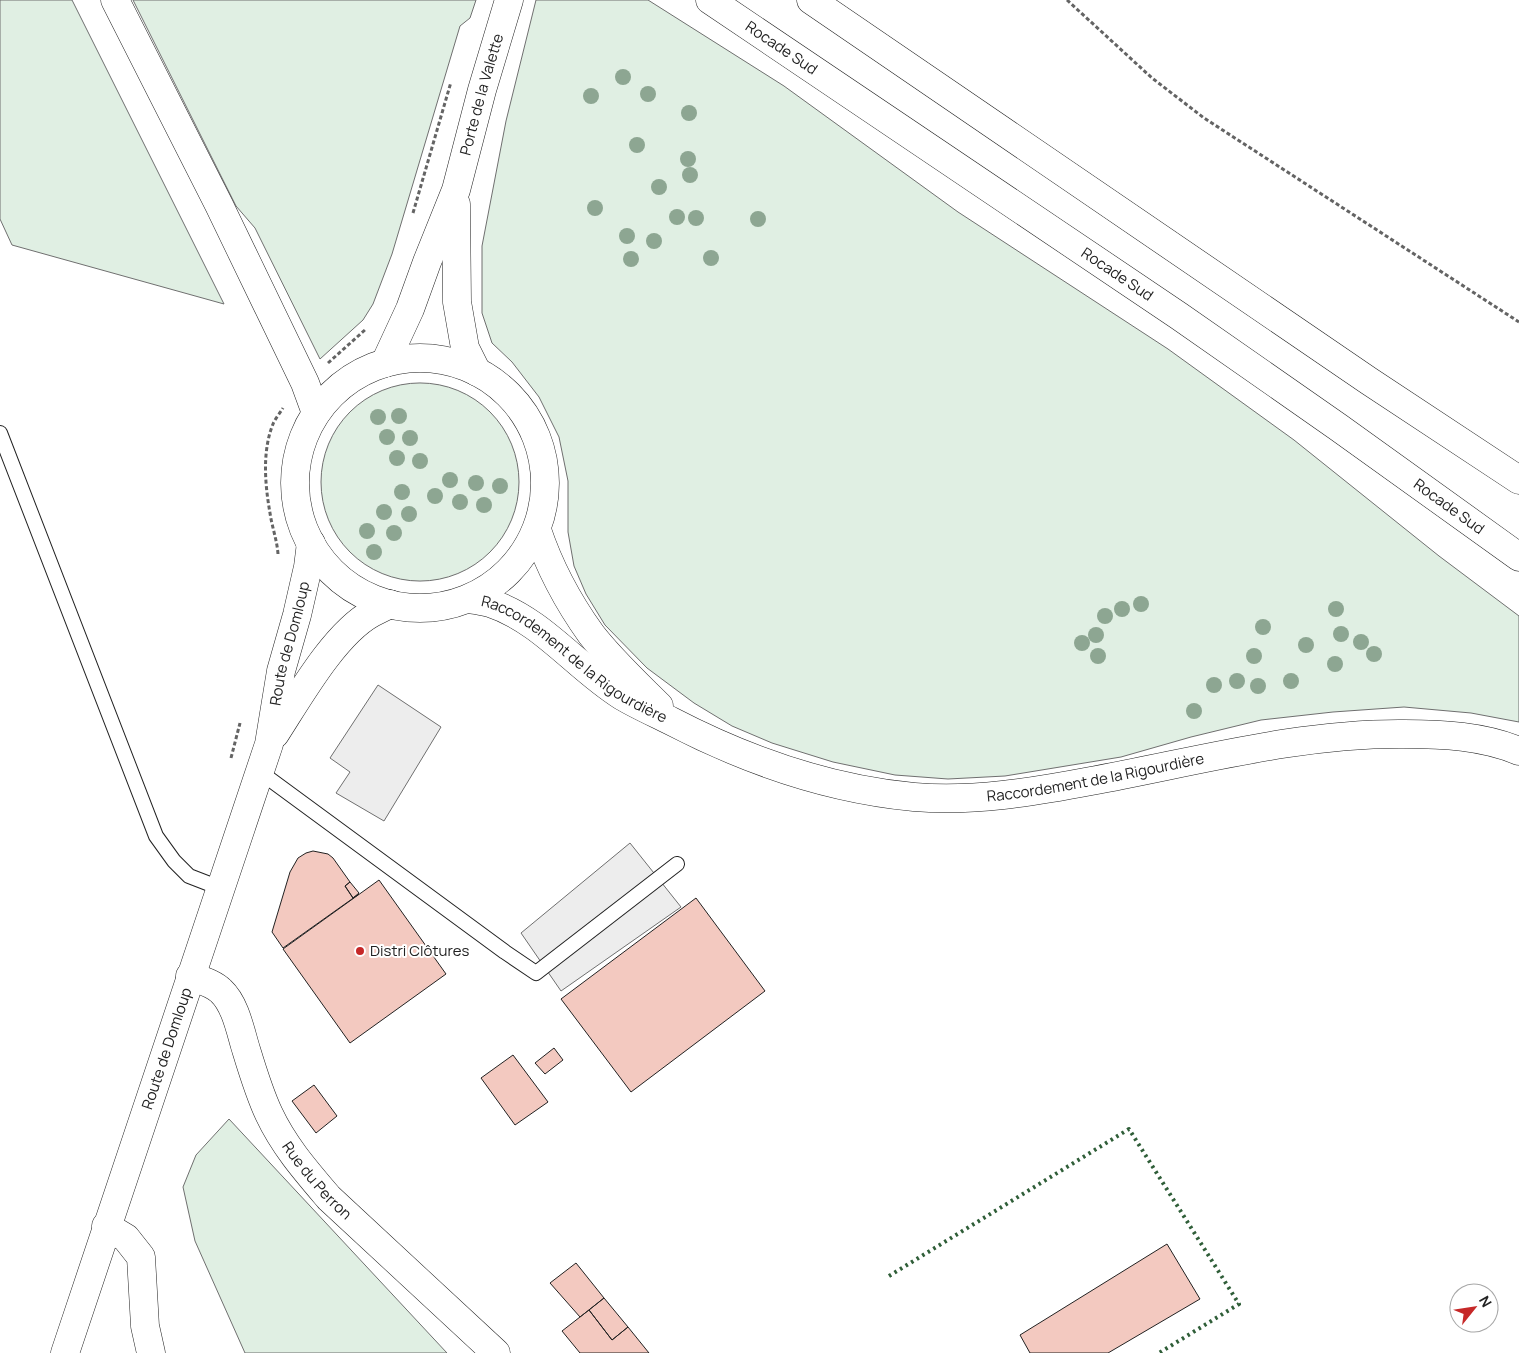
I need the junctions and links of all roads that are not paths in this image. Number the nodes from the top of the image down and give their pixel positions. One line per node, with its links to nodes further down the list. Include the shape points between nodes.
1 (115, 0): 8 (main road, via 219,205 305,383)
2 (509, 0): 5 (main road, Porte de la Valette)
3 (710, 0): 13 (main road, Rocade Sud, via 1179,316)
4 (811, 0): 10 (main road)
5 (456, 190): 6 (main road, Porte de la Valette); 7 (main road, Porte de la Valette, via 457,302 465,348)
6 (385, 363): 7 (main road, via 432,359 460,364); 8 (main road, via 353,377)
7 (477, 372): 11 (main road, via 510,396 533,430 544,469 545,490)
8 (316, 413): 12 (main road, via 307,430 296,468 295,487 303,525)
9 (0, 433): 21 (lane, via 156,836 189,876)
10 (1519, 480)
11 (537, 530): 14 (main road, via 516,564 502,578); 16 (main road, Raccordement de la Rigourdière, via 562,586 592,635)
12 (311, 543): 15 (main road, via 322,560 352,588); 17 (main road, Route de Domloup, via 299,606 281,671)
13 (1519, 557)
14 (468, 598): 15 (main road, via 430,608); 16 (main road, Raccordement de la Rigourdière, via 517,615 621,695)
15 (390, 604): 17 (main road, Route de Domloup, via 348,632 309,681)
16 (678, 725): 18 (main road, Raccordement de la Rigourdière, via 735,752 808,777 879,792 946,798 1064,786 1274,745 1374,734 1468,737)
17 (269, 744): 19 (main road, Route de Domloup)
18 (1519, 751)
19 (260, 772): 20 (lane, via 536,973); 21 (main road, Route de Domloup)
20 (677, 864)
21 (220, 888): 22 (main road, Route de Domloup)
22 (190, 976): 23 (main road, Route de Domloup); 26 (main road, Rue du Perron, via 207,982 228,1000 269,1113 282,1139 304,1169 329,1198)
23 (106, 1226): 24 (main road, Route de Domloup); 25 (main road, via 126,1238 140,1257 145,1326)
24 (65, 1353)
25 (151, 1353)
26 (496, 1353)

